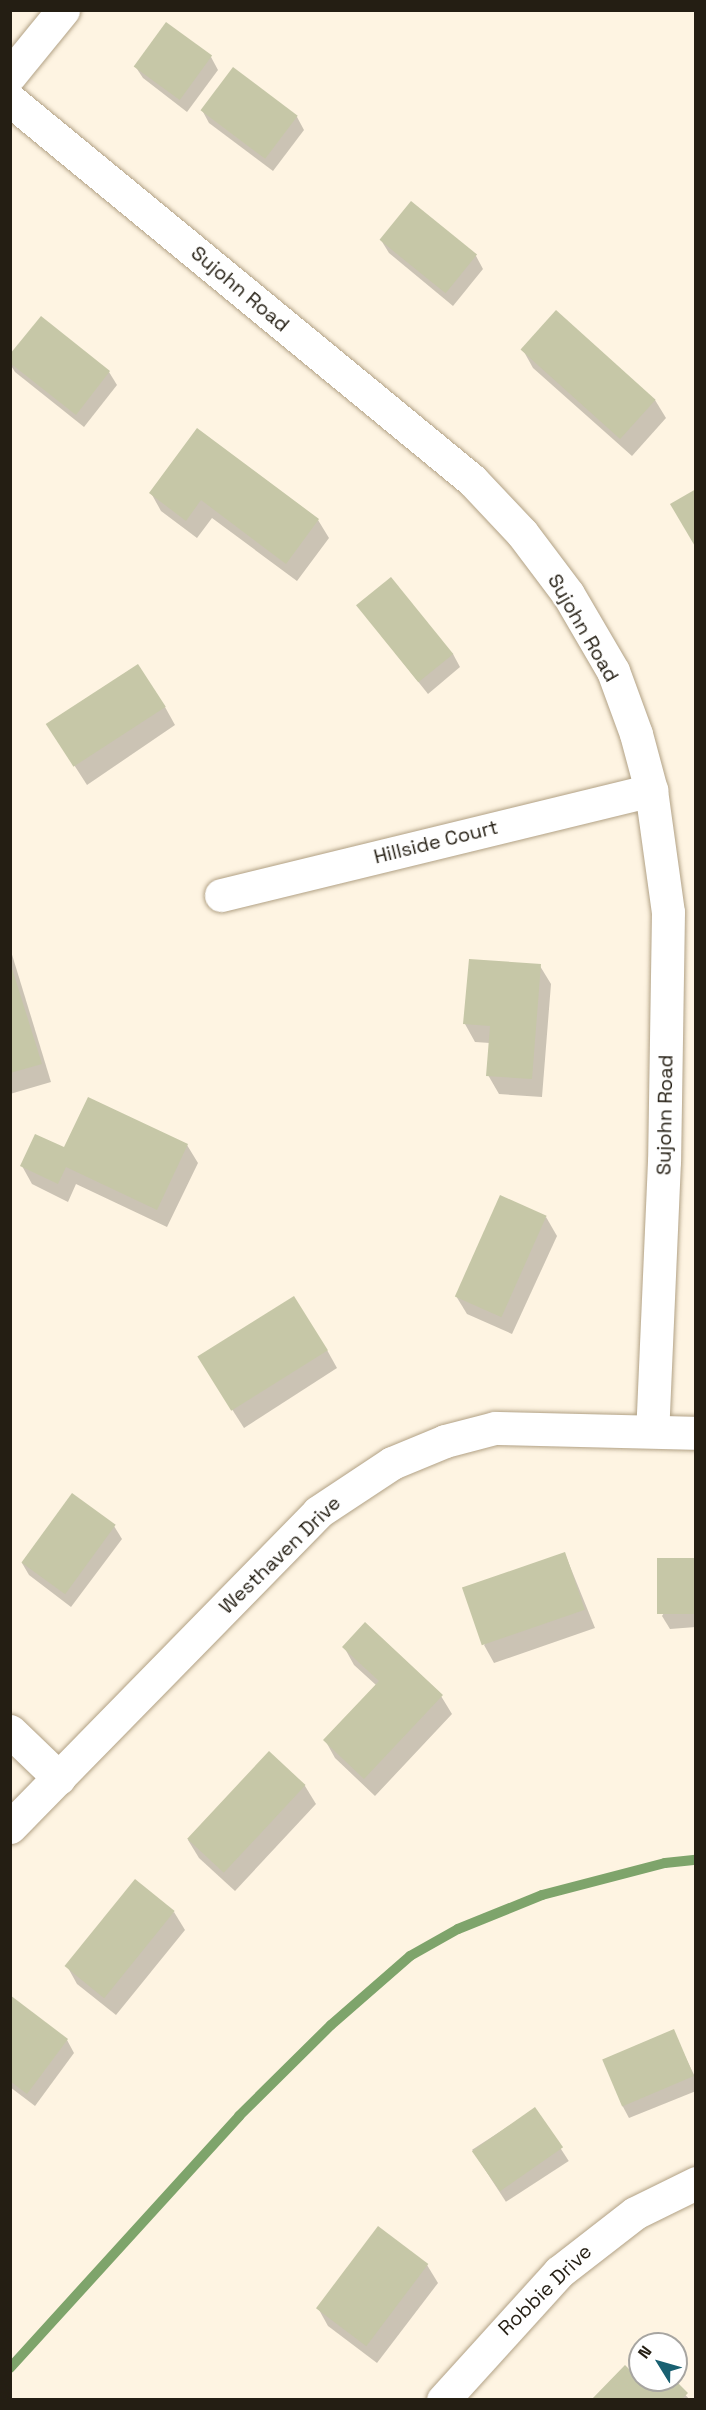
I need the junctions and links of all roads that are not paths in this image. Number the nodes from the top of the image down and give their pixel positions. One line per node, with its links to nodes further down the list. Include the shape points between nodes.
1 (63, 10): 2 (street)
2 (10, 75)
3 (10, 100): 4 (street, Sujohn Road, via 472,480 522,533 568,594 612,671 636,734)
4 (651, 790): 5 (street, Hillside Court); 6 (street, Sujohn Road, via 668,912 664,1161)
5 (221, 895)
6 (652, 1431): 7 (street, Westhaven Drive); 9 (street, Westhaven Drive, via 495,1428 402,1459 351,1487 318,1512)
7 (696, 1433)
8 (10, 1731): 9 (street)
9 (59, 1778): 10 (street, Westhaven Drive)
10 (10, 1827)
11 (696, 2183): 12 (street, Robbie Drive, via 635,2213 559,2272)
12 (443, 2400)

